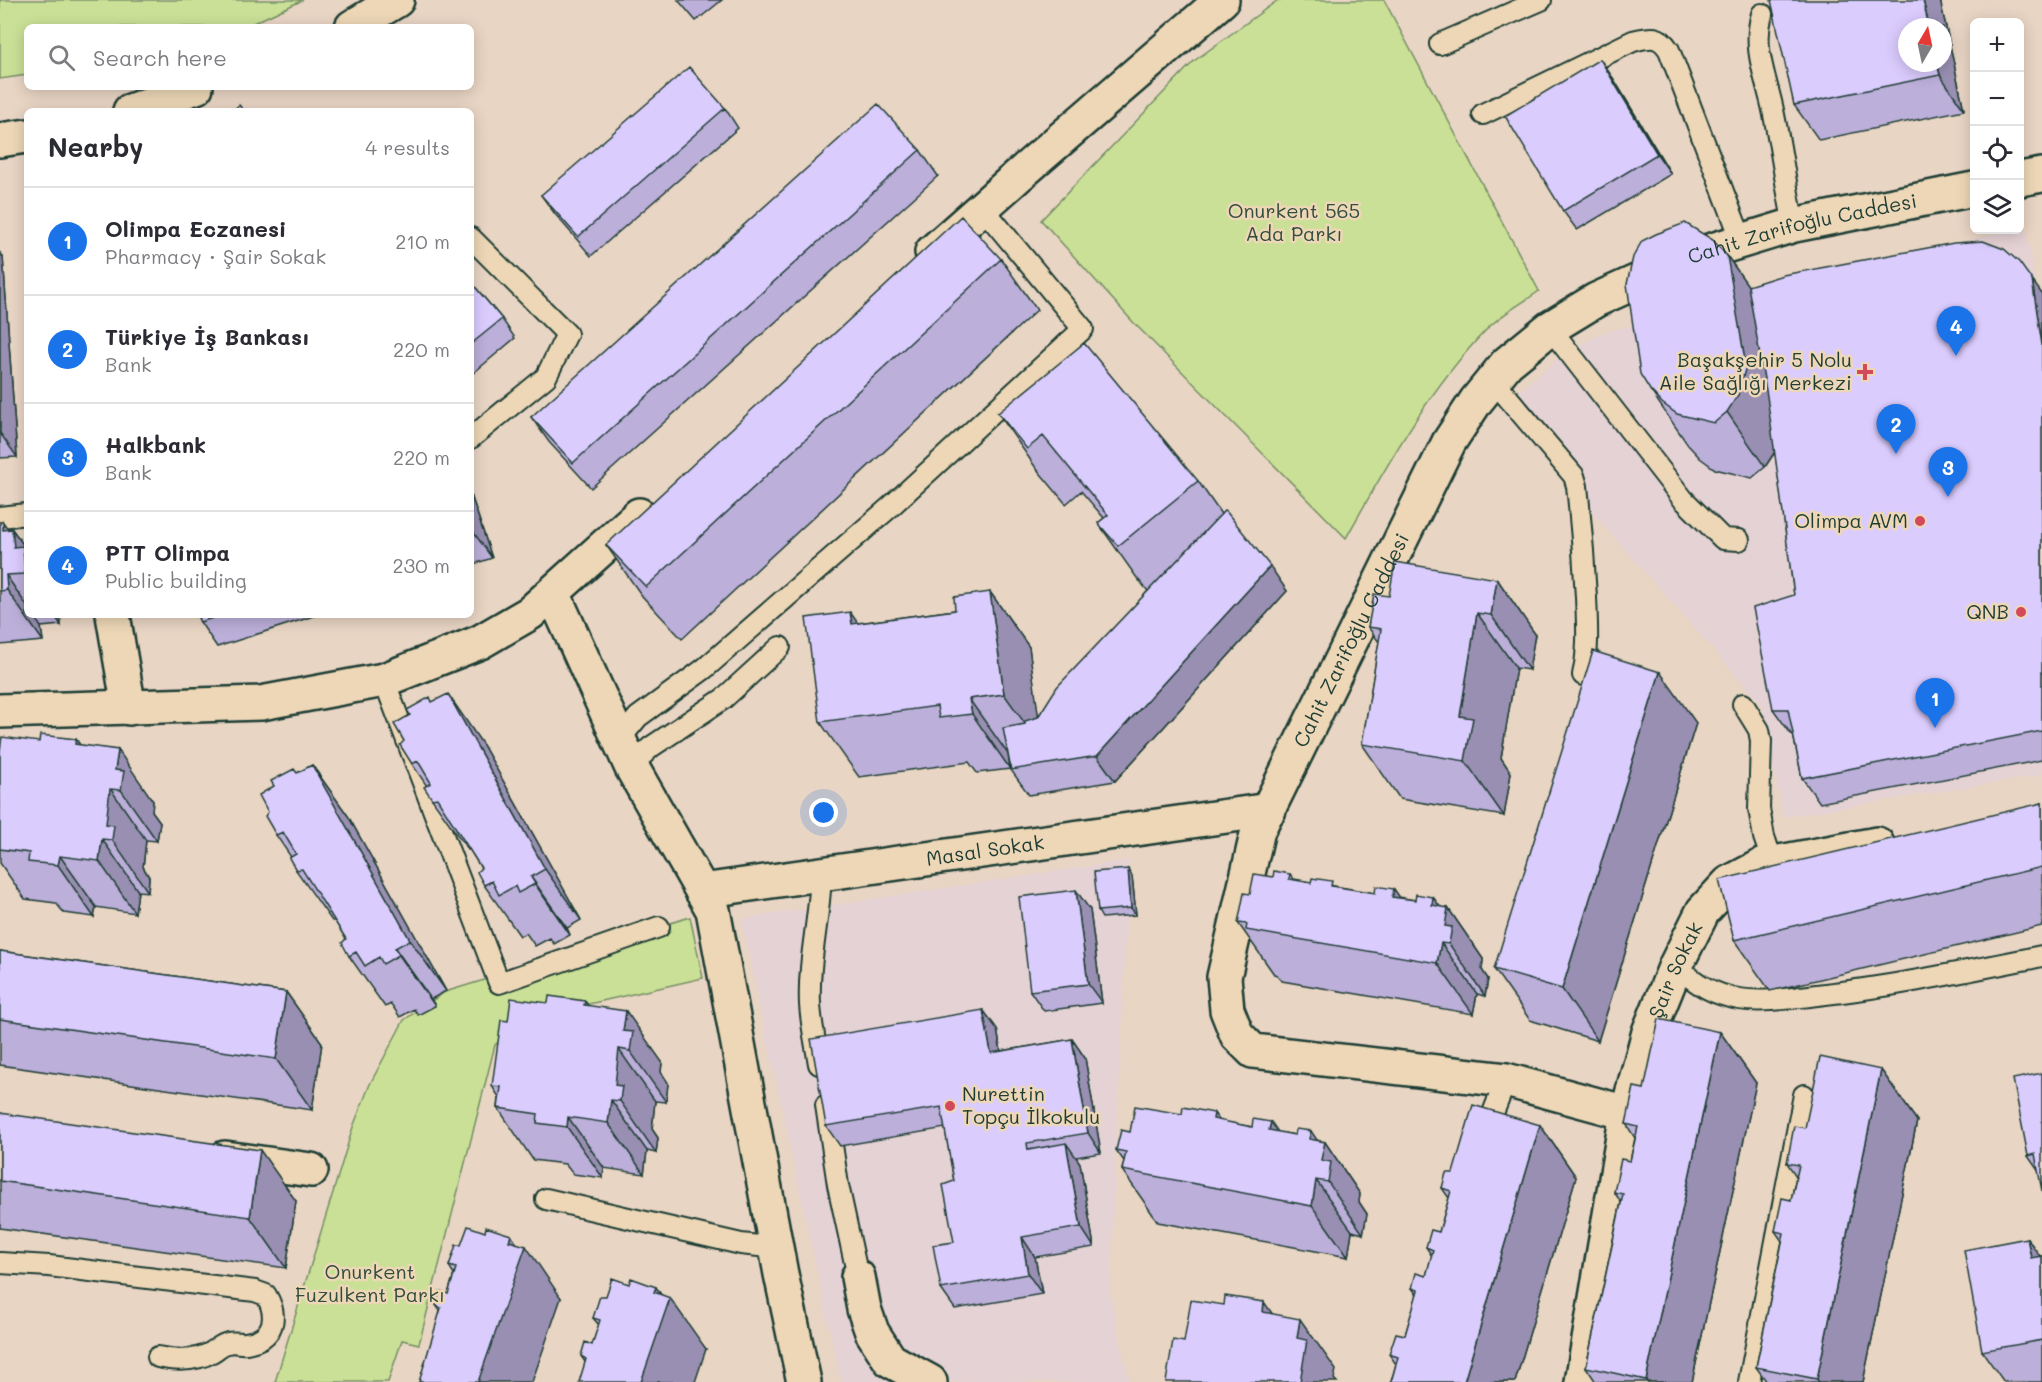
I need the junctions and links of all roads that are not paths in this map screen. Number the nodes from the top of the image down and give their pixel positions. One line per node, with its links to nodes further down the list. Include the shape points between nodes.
1 (397, 0): 5 (street)
2 (1222, 0): 15 (street)
3 (1541, 0): 6 (lane)
4 (1762, 14): 16 (lane, via 1757,45)
5 (357, 24)
6 (1440, 44)
7 (188, 90): 8 (street)
8 (138, 108)
9 (1483, 114): 18 (lane, via 1633,40 1659,39 1669,50)
10 (24, 136): 11 (street)
11 (0, 140)
12 (2042, 175): 13 (street)
13 (2024, 178)
14 (1970, 190): 16 (street, Cahit Zarifoğlu Caddesi)
15 (982, 207): 19 (street); 35 (lane, via 1083,329 889,508 704,669 638,717)
16 (1794, 225): 18 (street, Cahit Zarifoğlu Caddesi)
17 (474, 241): 22 (lane, via 567,334 546,376)
18 (1742, 241): 20 (street, Cahit Zarifoğlu Caddesi, via 1696,255 1596,300)
19 (912, 270)
20 (1550, 328): 21 (street, Cahit Zarifoğlu Caddesi, via 1507,363); 26 (lane, via 1683,500 1723,539)
21 (1493, 380): 30 (lane, via 1574,476 1584,549 1587,656); 36 (street, Cahit Zarifoğlu Caddesi, via 1449,442)
22 (474, 436)
23 (658, 498): 27 (street)
24 (24, 514): 25 (lane)
25 (0, 517)
26 (1739, 540)
27 (553, 593): 31 (street, via 530,613 480,642); 35 (street)
28 (114, 618): 33 (street)
29 (780, 647): 35 (lane, via 723,699 651,747)
30 (1583, 675)
31 (384, 680): 33 (street, via 261,703); 41 (lane, via 499,982)
32 (1743, 704): 38 (lane, via 1759,730 1759,809)
33 (129, 708): 34 (street)
34 (0, 711)
35 (625, 753): 40 (street)
36 (1269, 810): 39 (street, Masal Sokak); 44 (street, Cahit Zarifoğlu Caddesi, via 1258,830 1224,977 1227,1010 1237,1035 1253,1051)
37 (1902, 840): 38 (street, Şair Sokak)
38 (1773, 863): 43 (street, Şair Sokak, via 1730,883 1703,911)
39 (821, 873): 40 (street, Masal Sokak); 53 (lane, via 810,1005 838,1185)
40 (702, 891): 51 (street, via 713,910)
41 (659, 927)
42 (2042, 956): 43 (lane, via 1851,991 1759,1000 1739,999 1705,988)
43 (1676, 965): 46 (street, Şair Sokak, via 1649,1032)
44 (1506, 1080): 46 (street, Cahit Zarifoğlu Caddesi); 48 (lane)
45 (1804, 1095): 58 (lane)
46 (1627, 1113): 55 (street, Şair Sokak)
47 (196, 1154): 49 (street)
48 (1477, 1154)
49 (311, 1170)
50 (546, 1199): 51 (lane, via 741,1244)
51 (776, 1248): 56 (street)
52 (0, 1263): 54 (lane, via 255,1291 266,1295 271,1303 273,1321 263,1339 229,1343 179,1361)
53 (858, 1277): 57 (street, via 872,1332 890,1360)
54 (158, 1357)
55 (1580, 1378)
56 (804, 1382)
57 (930, 1382)
58 (1749, 1382)

